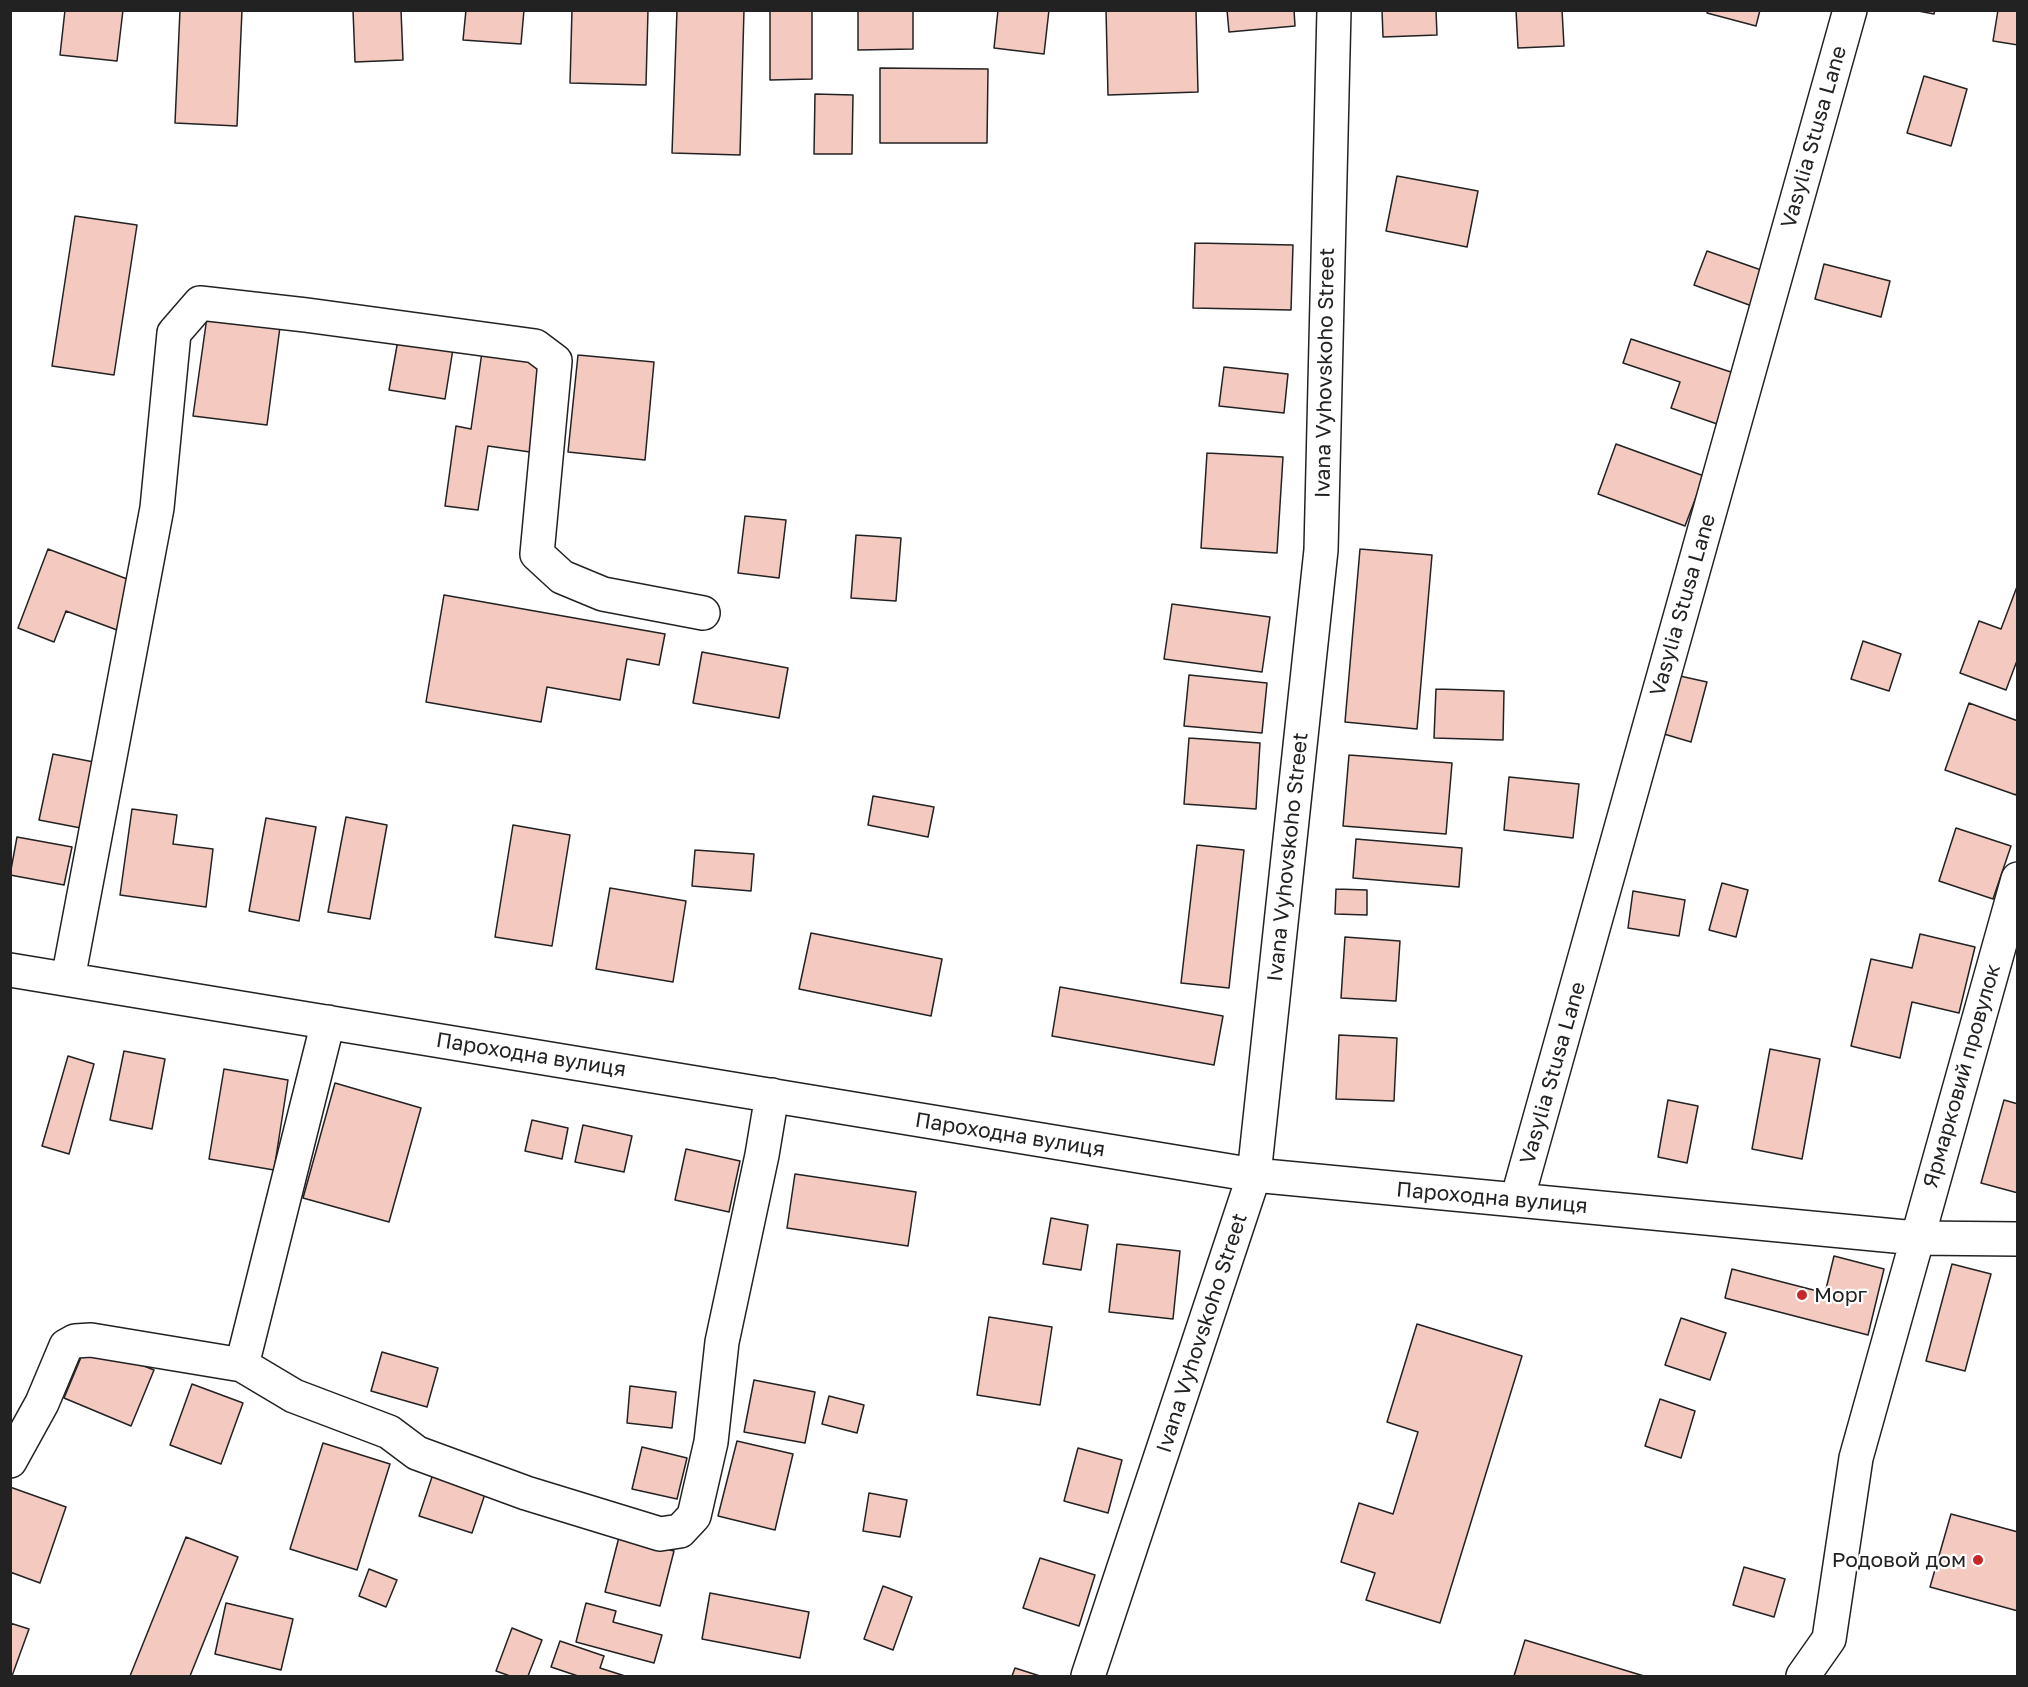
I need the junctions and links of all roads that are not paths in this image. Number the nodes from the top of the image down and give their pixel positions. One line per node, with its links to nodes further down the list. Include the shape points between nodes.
1 (1334, 10): 9 (street, Ivana Vyhovskoho Street, via 1321,550)
2 (1850, 10): 10 (street, Vasylia Stusa Lane)
3 (702, 613): 6 (street, via 603,594 562,577 537,555 555,361 535,346 200,303 174,333 157,507)
4 (2018, 879): 11 (street, Ярмарковий провулок)
5 (10, 970): 6 (street, Пароходна вулиця)
6 (68, 979): 7 (street, Пароходна вулиця)
7 (327, 1022): 8 (street, Пароходна вулиця); 13 (street)
8 (772, 1095): 9 (street, Пароходна вулиця); 13 (street, via 722,1342 711,1442 694,1516 680,1531 649,1531 526,1493 417,1453 390,1432 294,1396)
9 (1254, 1175): 10 (street, Пароходна вулиця); 15 (street, Ivana Vyhovskoho Street)
10 (1517, 1200): 11 (street, Пароходна вулиця)
11 (1916, 1238): 12 (street, Пароходна вулиця); 16 (street, Ярмарковий провулок, via 1856,1458 1829,1639)
12 (2018, 1239)
13 (242, 1365): 14 (street, via 91,1340 75,1341 66,1346 42,1403)
14 (10, 1461)
15 (1088, 1677)
16 (1803, 1677)

